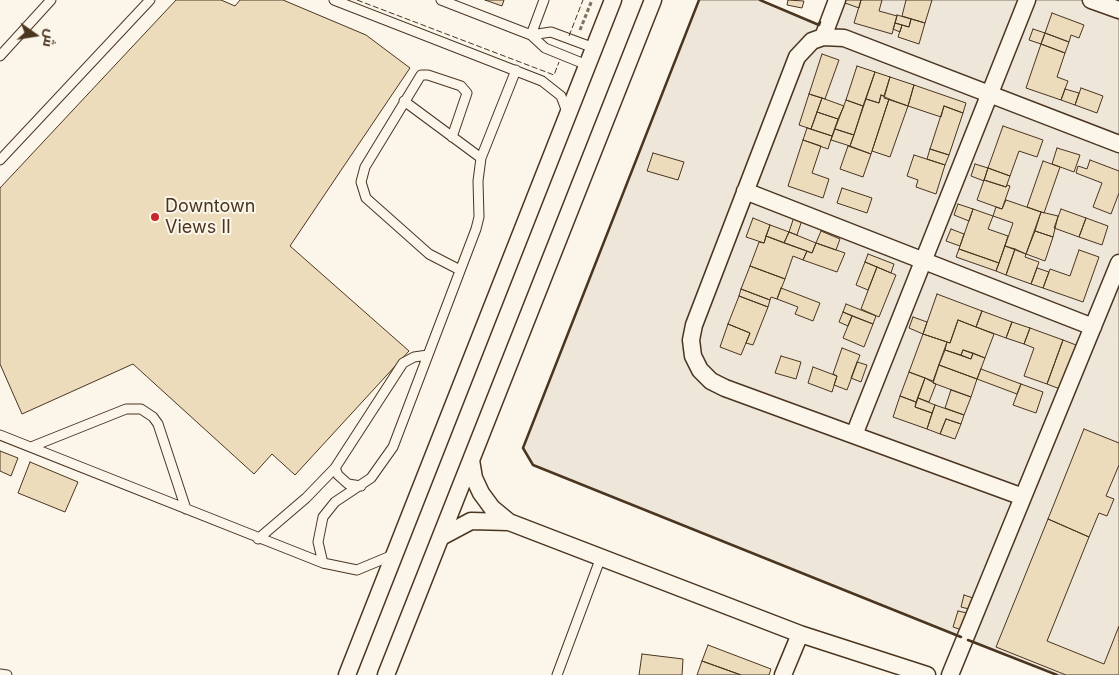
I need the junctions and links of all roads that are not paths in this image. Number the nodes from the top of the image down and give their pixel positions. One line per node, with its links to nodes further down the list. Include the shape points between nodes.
1 (51, 0): 15 (lane)
2 (150, 0): 24 (lane)
3 (334, 0): 17 (lane)
4 (441, 0): 12 (lane)
5 (544, 0): 12 (lane)
6 (613, 0): 14 (street)
7 (653, 0): 34 (street)
8 (837, 0): 13 (street)
9 (1027, 0): 18 (street)
10 (1091, 0): 11 (street)
11 (1119, 10)
12 (531, 35): 14 (lane, via 551,32); 16 (lane, via 545,48)
13 (823, 37): 18 (street, via 844,38); 25 (street, via 808,44 797,57)
14 (594, 48): 16 (street)
15 (0, 56)
16 (587, 65): 20 (street)
17 (516, 70): 20 (lane, via 542,80 556,90); 23 (lane)
18 (989, 94): 22 (street); 26 (street)
19 (404, 101): 21 (lane); 21 (lane, via 417,79 424,74 465,89 467,98); 28 (lane, via 365,167 362,189 366,198 429,254)
20 (568, 115): 42 (street)
21 (452, 137): 23 (lane)
22 (1119, 144)
23 (481, 158): 28 (lane, via 479,217)
24 (0, 160)
25 (745, 191): 26 (street); 32 (street, via 694,324 693,356 706,375 725,388)
26 (923, 260): 29 (street); 32 (street)
27 (1119, 263): 29 (street)
28 (460, 270): 30 (lane)
29 (1093, 327): 37 (street)
30 (428, 355): 35 (lane, via 414,357 394,374); 36 (lane, via 393,447 380,469)
31 (0, 435): 33 (lane)
32 (854, 435): 37 (street)
33 (31, 448): 38 (lane); 38 (lane, via 126,409 140,410 158,424)
34 (471, 460): 39 (street, via 474,478 481,492 492,508); 40 (street)
35 (335, 468): 36 (lane, via 348,484); 41 (lane)
36 (361, 486): 44 (lane, via 335,502 323,517 318,533)
37 (1023, 497): 54 (street)
38 (186, 509): 41 (lane)
39 (510, 522): 40 (street, via 471,521); 43 (street)
40 (441, 537): 50 (street)
41 (258, 539): 44 (lane)
42 (395, 554): 44 (lane, via 357,570); 49 (street)
43 (601, 557): 45 (street); 51 (lane)
44 (322, 563)
45 (800, 634): 46 (street); 52 (street)
46 (890, 670): 53 (street)
47 (0, 674): 48 (lane)
48 (7, 675)
49 (348, 675)
50 (386, 675)
51 (557, 675)
52 (783, 675)
53 (927, 675)
54 (950, 675)

